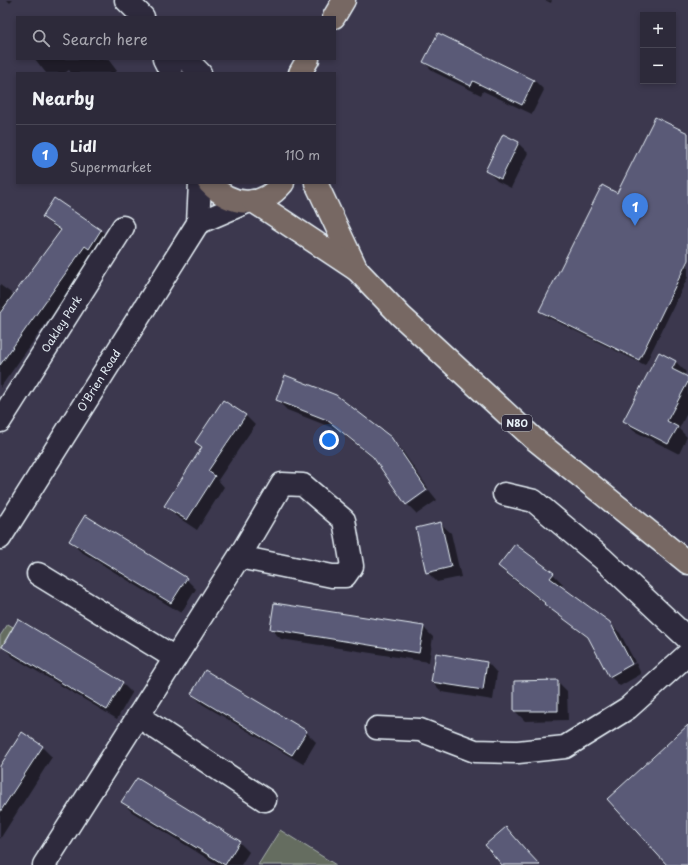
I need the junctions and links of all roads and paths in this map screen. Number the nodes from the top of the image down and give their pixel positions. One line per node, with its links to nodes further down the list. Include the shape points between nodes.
1 (126, 0): 3 (street)
2 (344, 0): 4 (main road)
3 (142, 16)
4 (335, 16)
5 (164, 60): 8 (street)
6 (187, 60): 9 (street)
7 (307, 60): 10 (main road)
8 (170, 72)
9 (199, 72)
10 (301, 72)
11 (200, 184): 16 (street, O'Brien Road)
12 (210, 184): 15 (main road, N80, via 232,200)
13 (282, 184): 15 (main road, via 262,199)
14 (316, 184): 18 (main road, N80)
15 (250, 202): 16 (street); 18 (main road, N80)
16 (198, 224): 21 (street, O'Brien Road)
17 (123, 227): 19 (street, Oakley Park)
18 (357, 270): 23 (main road, N80, via 401,316 533,438)
19 (0, 421)
20 (504, 494): 25 (street, via 534,501 603,559)
21 (0, 538)
22 (239, 557): 22 (street, via 332,576 345,576 352,566 344,520 304,485 282,484); 27 (street)
23 (688, 563)
24 (38, 574): 27 (street)
25 (688, 639)
26 (688, 654): 29 (street, via 628,708 565,747 518,752 475,751 420,730)
27 (175, 658): 28 (street)
28 (138, 716): 30 (street); 31 (street)
29 (377, 728)
30 (265, 800)
31 (44, 865)

